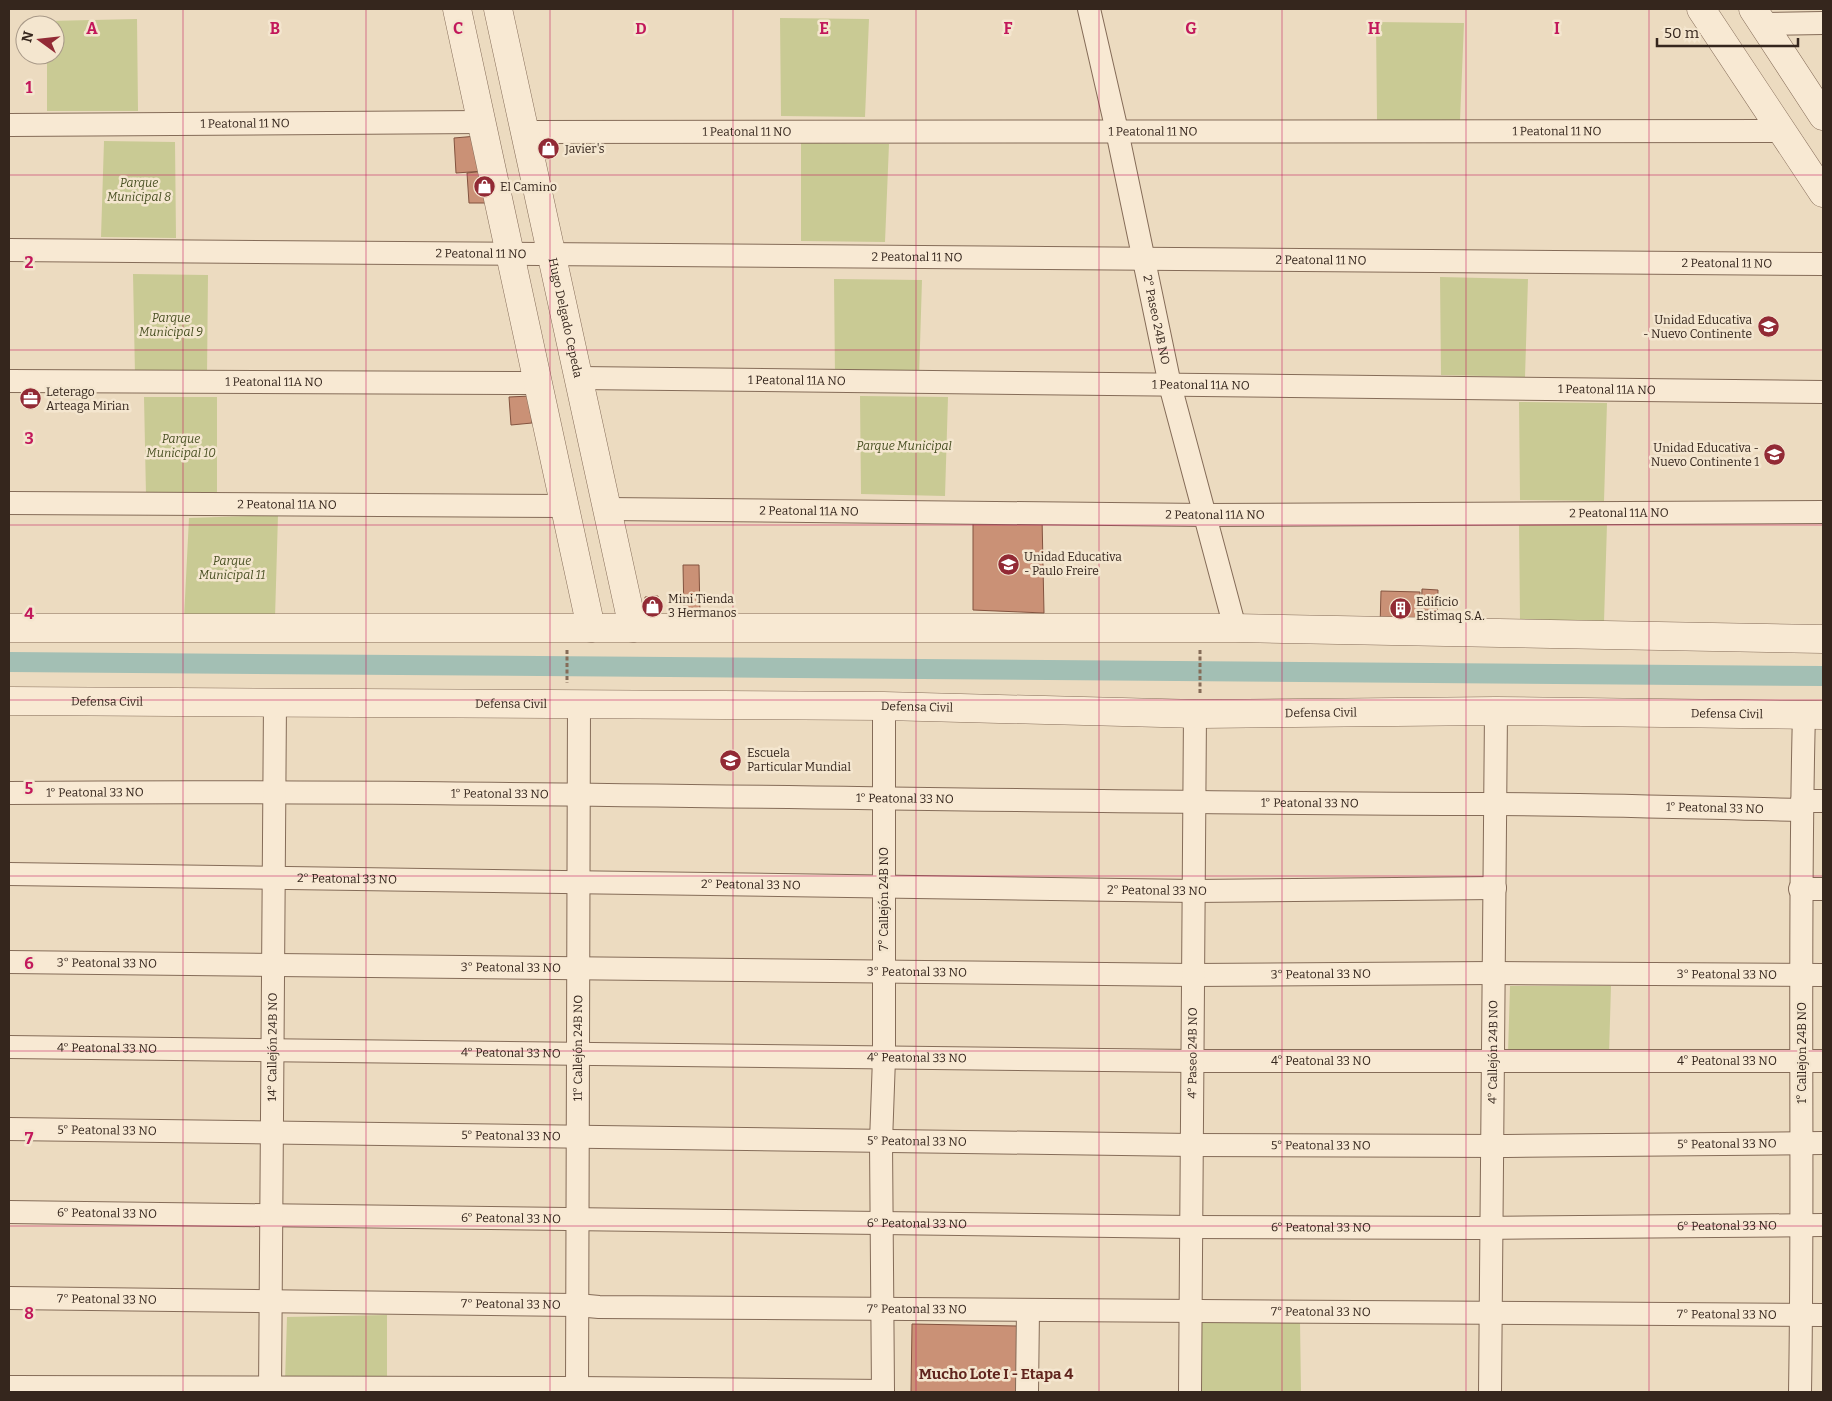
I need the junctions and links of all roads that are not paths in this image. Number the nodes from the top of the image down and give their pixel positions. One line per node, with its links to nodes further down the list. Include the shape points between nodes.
1 (457, 9): 8 (street)
2 (498, 9): 12 (street, Hugo Delgado Cepeda)
3 (1089, 9): 10 (street, 2° Paseo 24B NO)
4 (1701, 9): 11 (street)
5 (1758, 16): 6 (street); 7 (street)
6 (1823, 23)
7 (1823, 116)
8 (482, 122): 9 (street, 1 Peatonal 11 NO); 15 (street)
9 (9, 125)
10 (1117, 131): 11 (street, 1 Peatonal 11 NO); 12 (street, 1 Peatonal 11 NO); 19 (street, 2° Paseo 24B NO)
11 (1781, 131): 13 (street)
12 (525, 132): 14 (street, Hugo Delgado Cepeda)
13 (1823, 193)
14 (540, 204): 15 (street, via 537,216 527,226 509,221); 18 (street, Hugo Delgado Cepeda)
15 (502, 215): 17 (street)
16 (9, 250): 17 (street, 2 Peatonal 11 NO)
17 (510, 254): 18 (street, 2 Peatonal 11 NO); 22 (street)
18 (551, 254): 19 (street, 2 Peatonal 11 NO); 21 (street, Hugo Delgado Cepeda)
19 (1145, 259): 20 (street, 2 Peatonal 11 NO); 26 (street, 2° Paseo 24B NO)
20 (1823, 264)
21 (560, 294): 22 (street, via 552,284 535,281 528,284); 23 (street, Hugo Delgado Cepeda)
22 (520, 300): 25 (street)
23 (579, 378): 26 (street, 1 Peatonal 11A NO); 30 (street, Hugo Delgado Cepeda)
24 (9, 380): 25 (street, 1 Peatonal 11A NO)
25 (538, 383): 29 (street)
26 (1170, 385): 27 (street, 1 Peatonal 11A NO); 32 (street, 2° Paseo 24B NO)
27 (1823, 392)
28 (9, 504): 29 (street, 2 Peatonal 11A NO)
29 (564, 506): 34 (street)
30 (607, 509): 32 (street, 2 Peatonal 11A NO); 35 (street, Hugo Delgado Cepeda)
31 (1823, 512): 32 (street, 2 Peatonal 11A NO)
32 (1204, 515): 36 (street, 2° Paseo 24B NO)
33 (9, 628): 34 (street)
34 (591, 628): 35 (street)
35 (633, 628): 36 (street)
36 (1234, 628): 37 (street)
37 (1823, 640)
38 (573, 695): 40 (street, Defensa Civil); 41 (street, Defensa Civil); 47 (street, 11° Callejón 24B NO)
39 (9, 701): 40 (street, Defensa Civil)
40 (275, 702): 45 (street, 14° Callejón 24B NO)
41 (884, 706): 42 (street, Defensa Civil); 48 (street, 7° Callejón 24B NO)
42 (1197, 707): 43 (street, Defensa Civil); 49 (street, 4° Paseo 24B NO)
43 (1496, 711): 44 (street, Defensa Civil); 50 (street, 4° Callejón 24B NO)
44 (1814, 714): 51 (street, 1° Callejon 24B NO)
45 (276, 791): 46 (street, 1° Peatonal 33 NO); 47 (street, 1° Peatonal 33 NO); 53 (street, 14° Callejón 24B NO)
46 (9, 793)
47 (580, 795): 48 (street, 1° Peatonal 33 NO); 54 (street, 11° Callejón 24B NO)
48 (885, 799): 49 (street, 1° Peatonal 33 NO); 55 (street, 7° Callejón 24B NO)
49 (1194, 803): 50 (street, 1° Peatonal 33 NO); 59 (street, 4° Paseo 24B NO)
50 (1496, 804): 51 (street, 1° Peatonal 33 NO); 56 (street, 4° Callejón 24B NO)
51 (1809, 804): 57 (street, 1° Callejon 24B NO)
52 (9, 874): 53 (street, 2° Peatonal 33 NO)
53 (274, 878): 54 (street, 2° Peatonal 33 NO); 61 (street, 14° Callejón 24B NO)
54 (579, 883): 55 (street, 2° Peatonal 33 NO); 62 (street, 11° Callejón 24B NO)
55 (884, 887): 59 (street, 2° Peatonal 33 NO); 63 (street, 7° Callejón 24B NO)
56 (1495, 888): 59 (street, 2° Peatonal 33 NO); 64 (street, 4° Callejón 24B NO)
57 (1800, 889): 58 (street); 66 (street, 1° Callejon 24B NO)
58 (1823, 889)
59 (1194, 891): 65 (street, 4° Paseo 24B NO)
60 (9, 962): 61 (street, 3° Peatonal 33 NO)
61 (274, 965): 62 (street, 3° Peatonal 33 NO); 68 (street, 14° Callejón 24B NO)
62 (578, 969): 63 (street, 3° Peatonal 33 NO); 69 (street, 11° Callejón 24B NO)
63 (884, 972): 65 (street, 3° Peatonal 33 NO); 70 (street, 7° Callejón 24B NO)
64 (1493, 973): 65 (street, 3° Peatonal 33 NO); 66 (street, 3° Peatonal 33 NO); 71 (street, 4° Callejón 24B NO)
65 (1193, 975): 72 (street, 4° Paseo 24B NO)
66 (1812, 975): 73 (street, 1° Callejon 24B NO)
67 (9, 1047): 68 (street, 4° Peatonal 33 NO)
68 (273, 1050): 69 (street, 4° Peatonal 33 NO); 75 (street, 14° Callejón 24B NO)
69 (578, 1054): 70 (street, 4° Peatonal 33 NO); 76 (street, 11° Callejón 24B NO)
70 (884, 1058): 72 (street, 4° Peatonal 33 NO); 77 (street, 7° Callejón 24B NO)
71 (1494, 1059): 72 (street, 4° Peatonal 33 NO); 73 (street, 4° Peatonal 33 NO); 80 (street, 4° Callejón 24B NO)
72 (1192, 1061): 79 (street, 4° Paseo 24B NO)
73 (1813, 1061): 78 (street, 1° Callejon 24B NO)
74 (9, 1129): 75 (street, 5° Peatonal 33 NO)
75 (272, 1133): 76 (street, 5° Peatonal 33 NO); 82 (street, 14° Callejón 24B NO)
76 (578, 1138): 77 (street, 5° Peatonal 33 NO); 83 (street, 11° Callejón 24B NO)
77 (881, 1142): 79 (street, 5° Peatonal 33 NO); 84 (street, 7° Callejón 24B NO)
78 (1812, 1142): 80 (street, 5° Peatonal 33 NO); 85 (street, 1° Callejon 24B NO)
79 (1192, 1144): 80 (street, 5° Peatonal 33 NO); 86 (street, 4° Paseo 24B NO)
80 (1492, 1145): 87 (street, 4° Callejón 24B NO)
81 (9, 1212): 82 (street, 6° Peatonal 33 NO)
82 (271, 1216): 83 (street, 6° Peatonal 33 NO); 89 (street, 14° Callejón 24B NO)
83 (578, 1221): 84 (street, 6° Peatonal 33 NO); 90 (street, 11° Callejón 24B NO)
84 (883, 1224): 86 (street, 6° Peatonal 33 NO); 91 (street, 7° Callejón 24B NO)
85 (1812, 1225): 87 (street, 6° Peatonal 33 NO); 95 (street, 1° Callejon 24B NO)
86 (1191, 1227): 87 (street, 6° Peatonal 33 NO); 93 (street, 4° Paseo 24B NO)
87 (1492, 1228): 94 (street, 4° Callejón 24B NO)
88 (9, 1298): 89 (street, 7° Peatonal 33 NO)
89 (271, 1301): 90 (street, 7° Peatonal 33 NO); 98 (street, 14° Callejón 24B NO)
90 (577, 1305): 91 (street, 7° Peatonal 33 NO); 99 (street, 11° Callejón 24B NO)
91 (883, 1309): 92 (street, 7° Peatonal 33 NO); 100 (street, 7° Callejón 24B NO)
92 (1028, 1310): 93 (street, 7° Peatonal 33 NO); 101 (street)
93 (1191, 1311): 94 (street, 7° Peatonal 33 NO); 102 (street, 4° Paseo 24B NO)
94 (1491, 1313): 95 (street, 7° Peatonal 33 NO); 103 (street, 4° Callejón 24B NO)
95 (1801, 1314): 96 (street, 7° Peatonal 33 NO); 104 (street, 1° Callejon 24B NO)
96 (1823, 1315)
97 (9, 1387): 98 (street)
98 (270, 1390): 99 (street)
99 (577, 1390): 100 (street)
100 (883, 1392)
101 (1027, 1392)
102 (1190, 1392)
103 (1490, 1392)
104 (1800, 1392)

